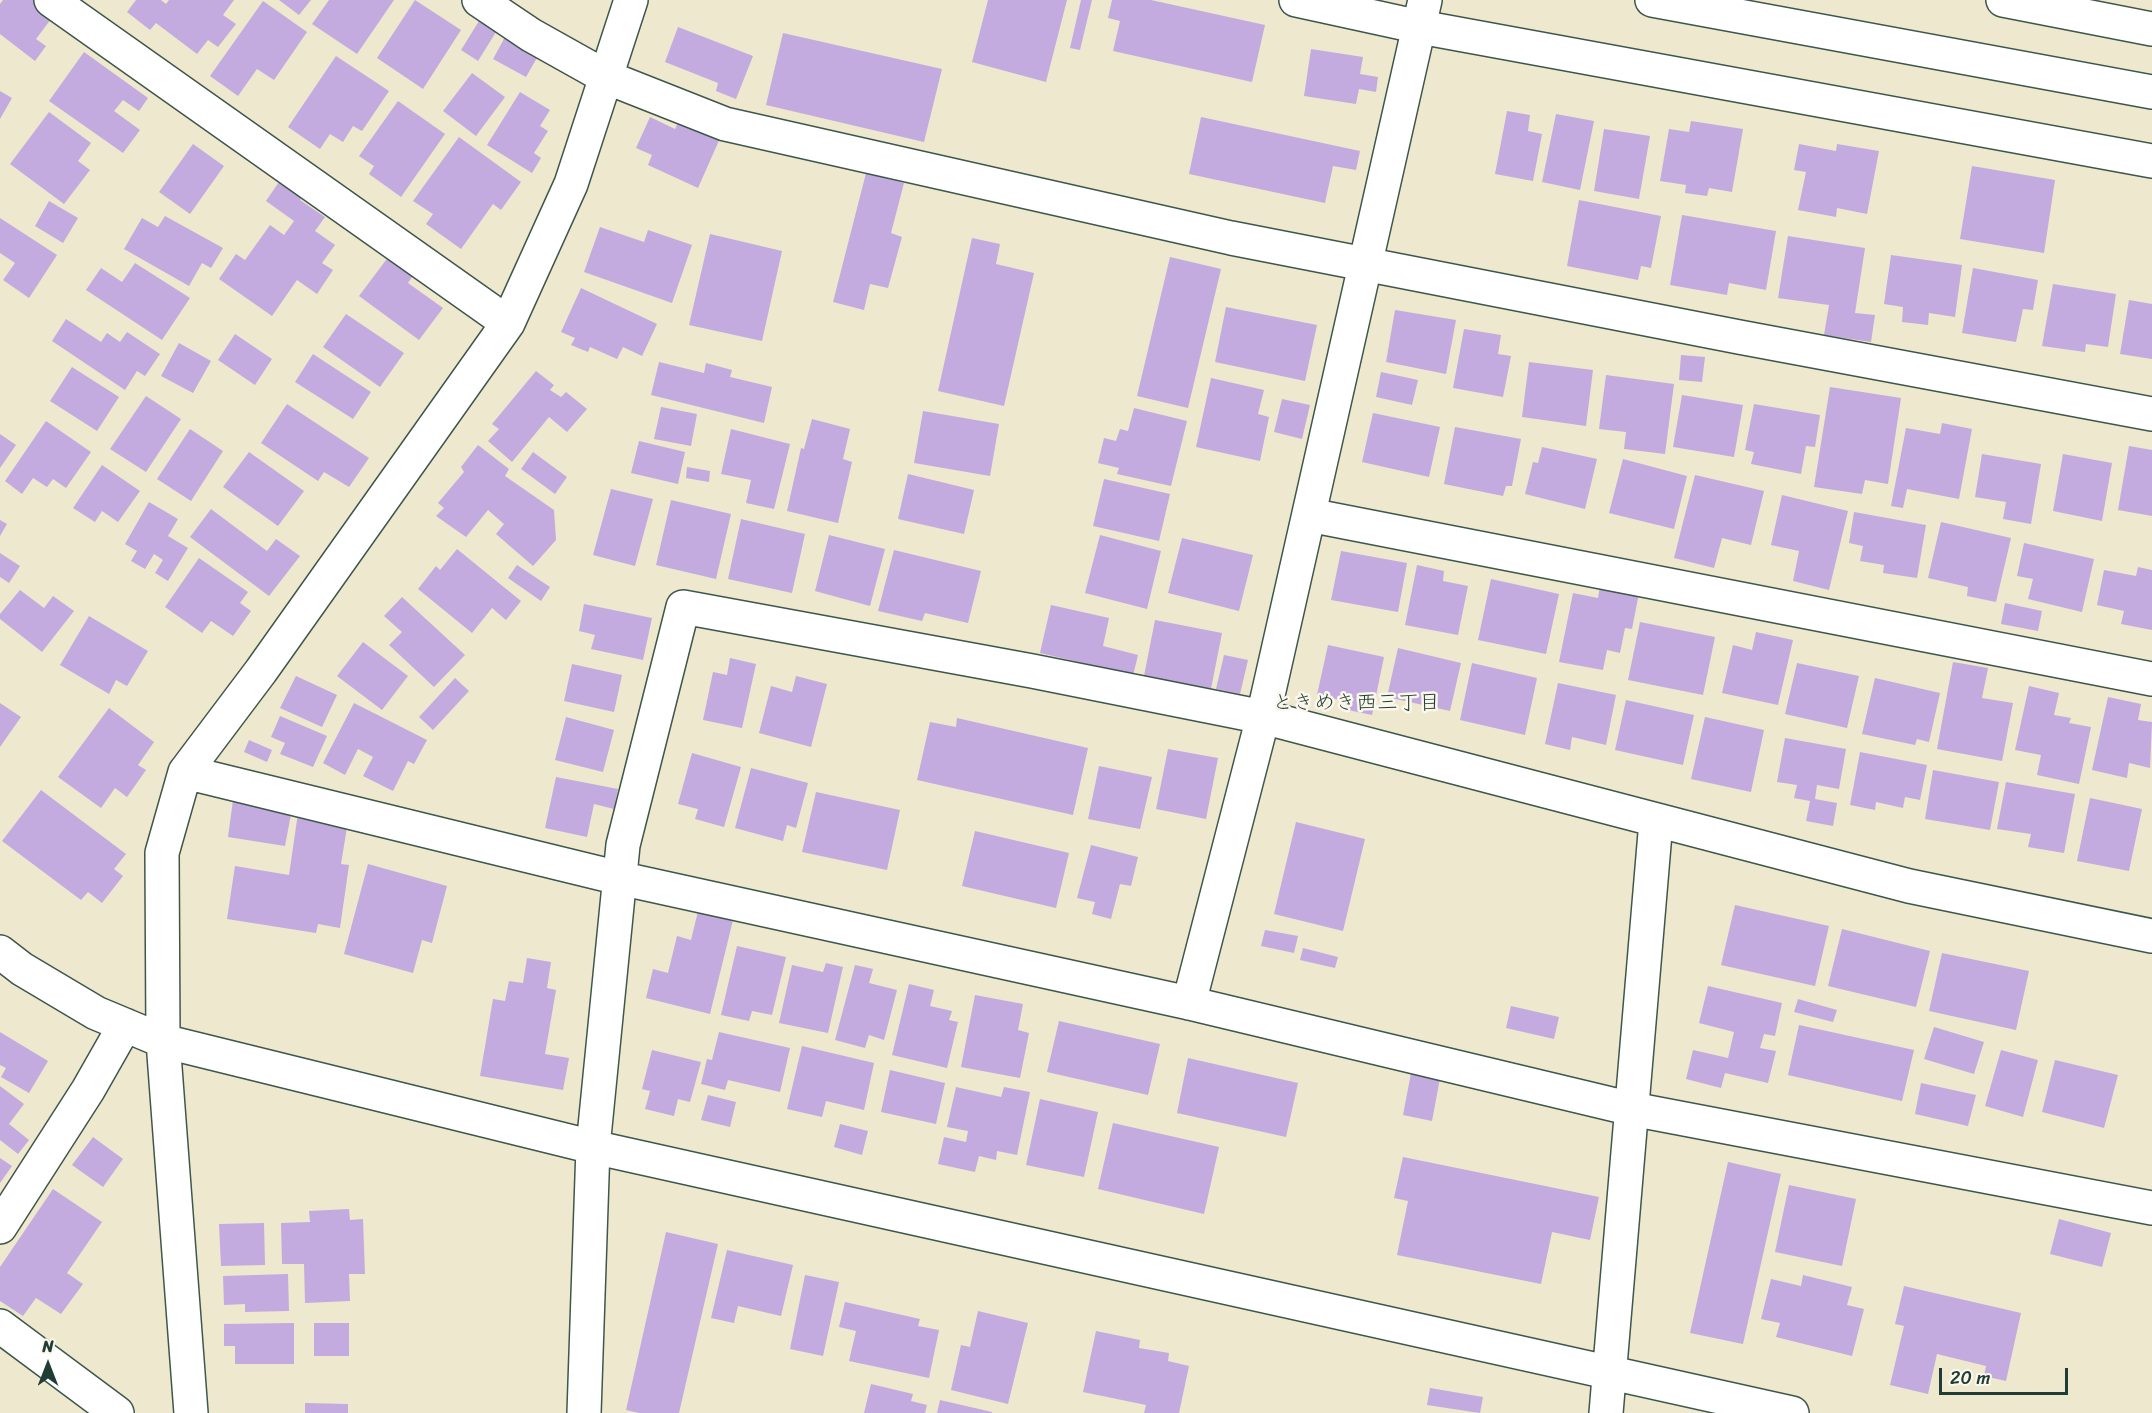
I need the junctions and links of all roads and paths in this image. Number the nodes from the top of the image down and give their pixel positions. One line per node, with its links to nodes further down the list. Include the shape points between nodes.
1 (51, 0): 13 (street)
2 (479, 0): 9 (street, via 531,35)
3 (631, 0): 9 (street)
4 (1296, 0): 7 (street)
5 (1652, 0): 10 (street)
6 (2003, 0): 8 (street)
7 (1422, 13): 11 (street); 12 (street)
8 (2152, 29)
9 (606, 76): 12 (street, via 725,124); 13 (street, via 571,184)
10 (2152, 92)
11 (2152, 161)
12 (1366, 265): 14 (street); 15 (street)
13 (508, 323): 18 (street)
14 (2152, 414)
15 (1310, 515): 16 (street); 17 (street)
16 (2152, 680)
17 (1263, 717): 19 (street); 20 (street, via 683,607 623,845); 23 (street)
18 (185, 772): 20 (street); 25 (street, via 162,853)
19 (1656, 821): 21 (street, via 1909,886); 26 (street)
20 (620, 878): 23 (street); 27 (street)
21 (2152, 936)
22 (0, 952): 24 (street, via 96,1013)
23 (1189, 1003): 26 (street)
24 (125, 1026): 25 (street); 29 (street)
25 (163, 1041): 27 (street); 33 (street)
26 (1632, 1109): 28 (street); 31 (street)
27 (593, 1147): 31 (street); 34 (street)
28 (2152, 1208)
29 (0, 1227)
30 (0, 1326): 32 (street)
31 (1610, 1371): 35 (street); 36 (street)
32 (117, 1413)
33 (191, 1413)
34 (584, 1413)
35 (1606, 1413)
36 (1792, 1413)

